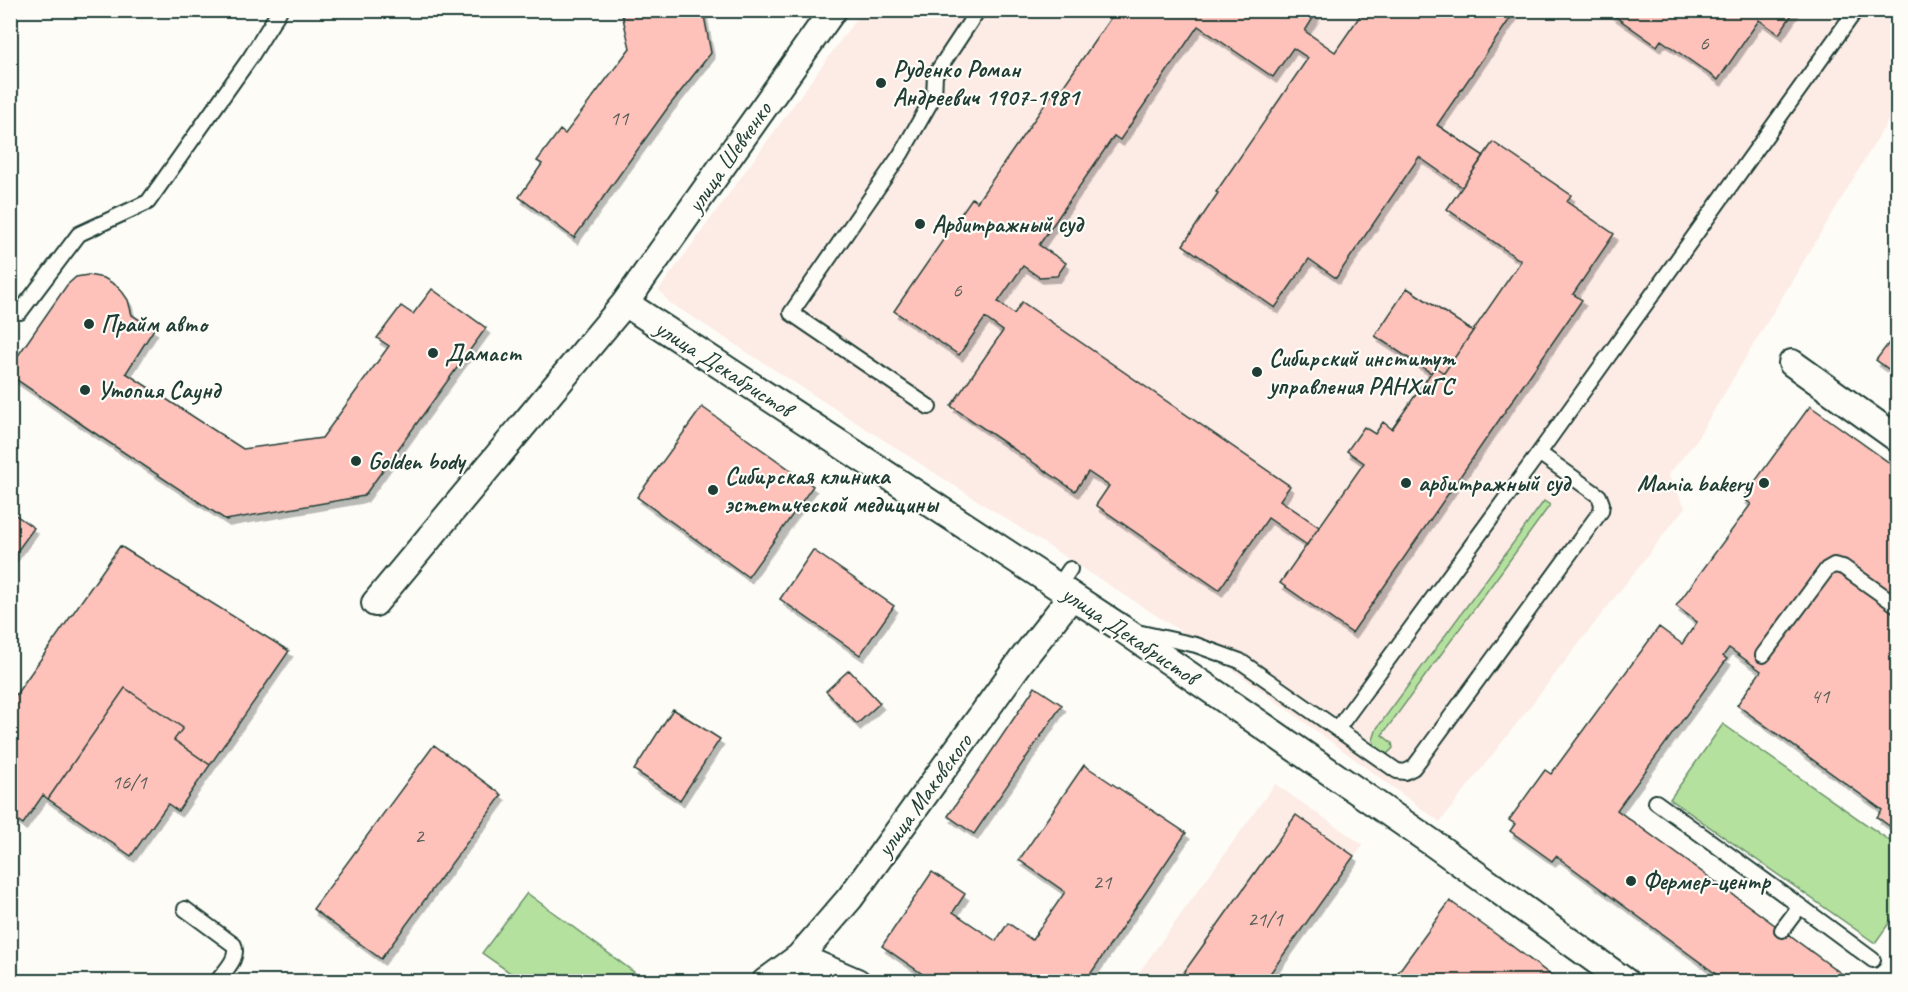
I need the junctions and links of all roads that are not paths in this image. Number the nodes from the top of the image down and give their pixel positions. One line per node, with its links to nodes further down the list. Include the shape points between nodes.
1 (280, 10): 6 (lane, via 148,202 79,234 20,312)
2 (832, 10): 5 (street, улица Шевченко)
3 (978, 10): 8 (lane, via 935,75 934,96 901,154 791,313)
4 (1856, 10): 10 (lane)
5 (625, 303): 11 (street, улица Декабристов); 12 (street, улица Шевченко)
6 (10, 305)
7 (1792, 363): 9 (street)
8 (929, 407)
9 (1898, 439)
10 (1539, 453): 16 (lane); 16 (lane, via 1599,496 1601,511 1427,750 1413,768 1397,771)
11 (1067, 584): 14 (street, улица Декабристов); 21 (street, улица Маковского, via 1021,661 850,898)
12 (375, 603)
13 (1898, 606): 15 (lane, via 1843,567 1834,565 1827,569)
14 (1121, 628): 16 (lane, via 1196,645 1240,661); 26 (street, улица Декабристов)
15 (1763, 655)
16 (1338, 728)
17 (1656, 802): 18 (lane)
18 (1800, 906): 20 (lane); 22 (lane)
19 (185, 909): 23 (lane, via 234,945 235,957)
20 (1782, 930)
21 (799, 957): 24 (street, улица Маковского); 25 (street)
22 (1873, 960)
23 (217, 981)
24 (765, 981)
25 (857, 981)
26 (1626, 981)

